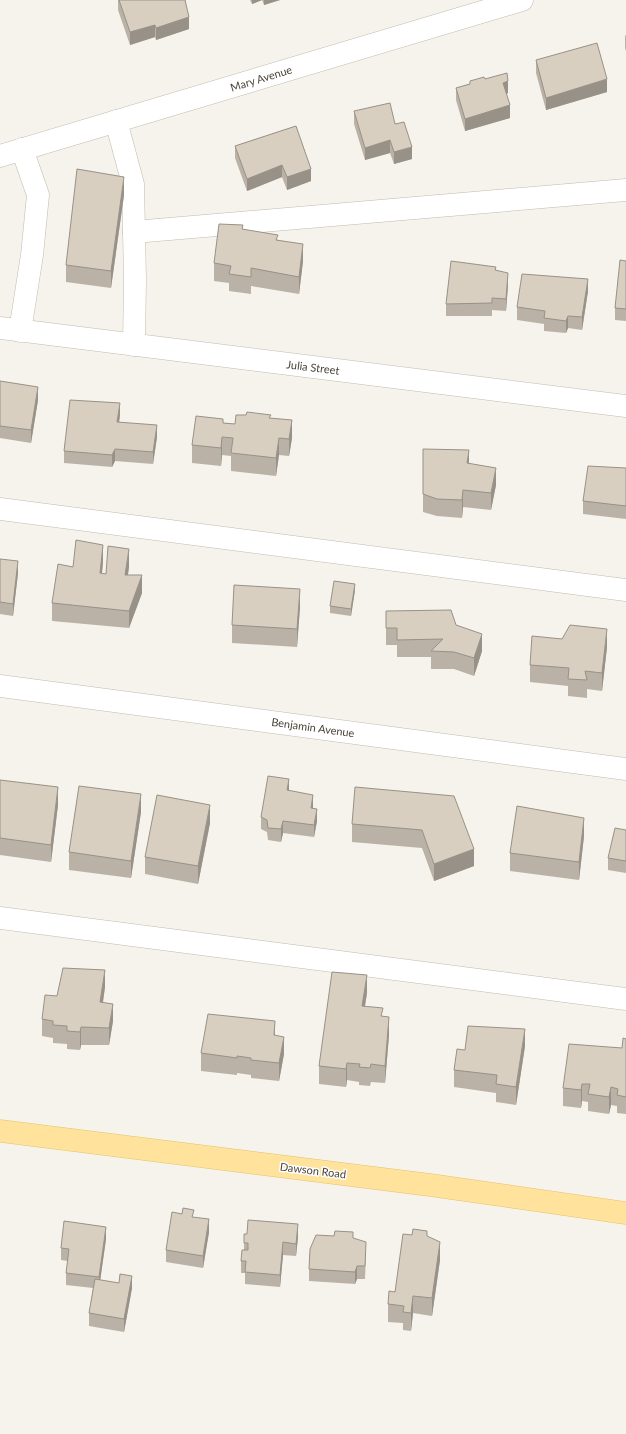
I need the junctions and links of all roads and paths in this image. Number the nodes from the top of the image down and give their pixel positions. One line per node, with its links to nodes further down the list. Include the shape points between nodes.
1 (522, 0): 2 (street, Mary Avenue)
2 (116, 121): 3 (street, Mary Avenue); 6 (street, via 133,184)
3 (22, 149): 4 (street, Mary Avenue); 7 (street, via 38,195 32,255)
4 (0, 156)
5 (626, 190): 6 (street)
6 (134, 232): 8 (street)
7 (10, 329): 8 (street, Julia Street)
8 (134, 345): 9 (street, Julia Street)
9 (626, 406)
10 (0, 509): 11 (street)
11 (626, 590)
12 (0, 686): 13 (street, Benjamin Avenue)
13 (626, 769)
14 (0, 918): 15 (street)
15 (626, 999)
16 (0, 1131): 17 (main road, Dawson Road, via 430,1185)
17 (626, 1213)

